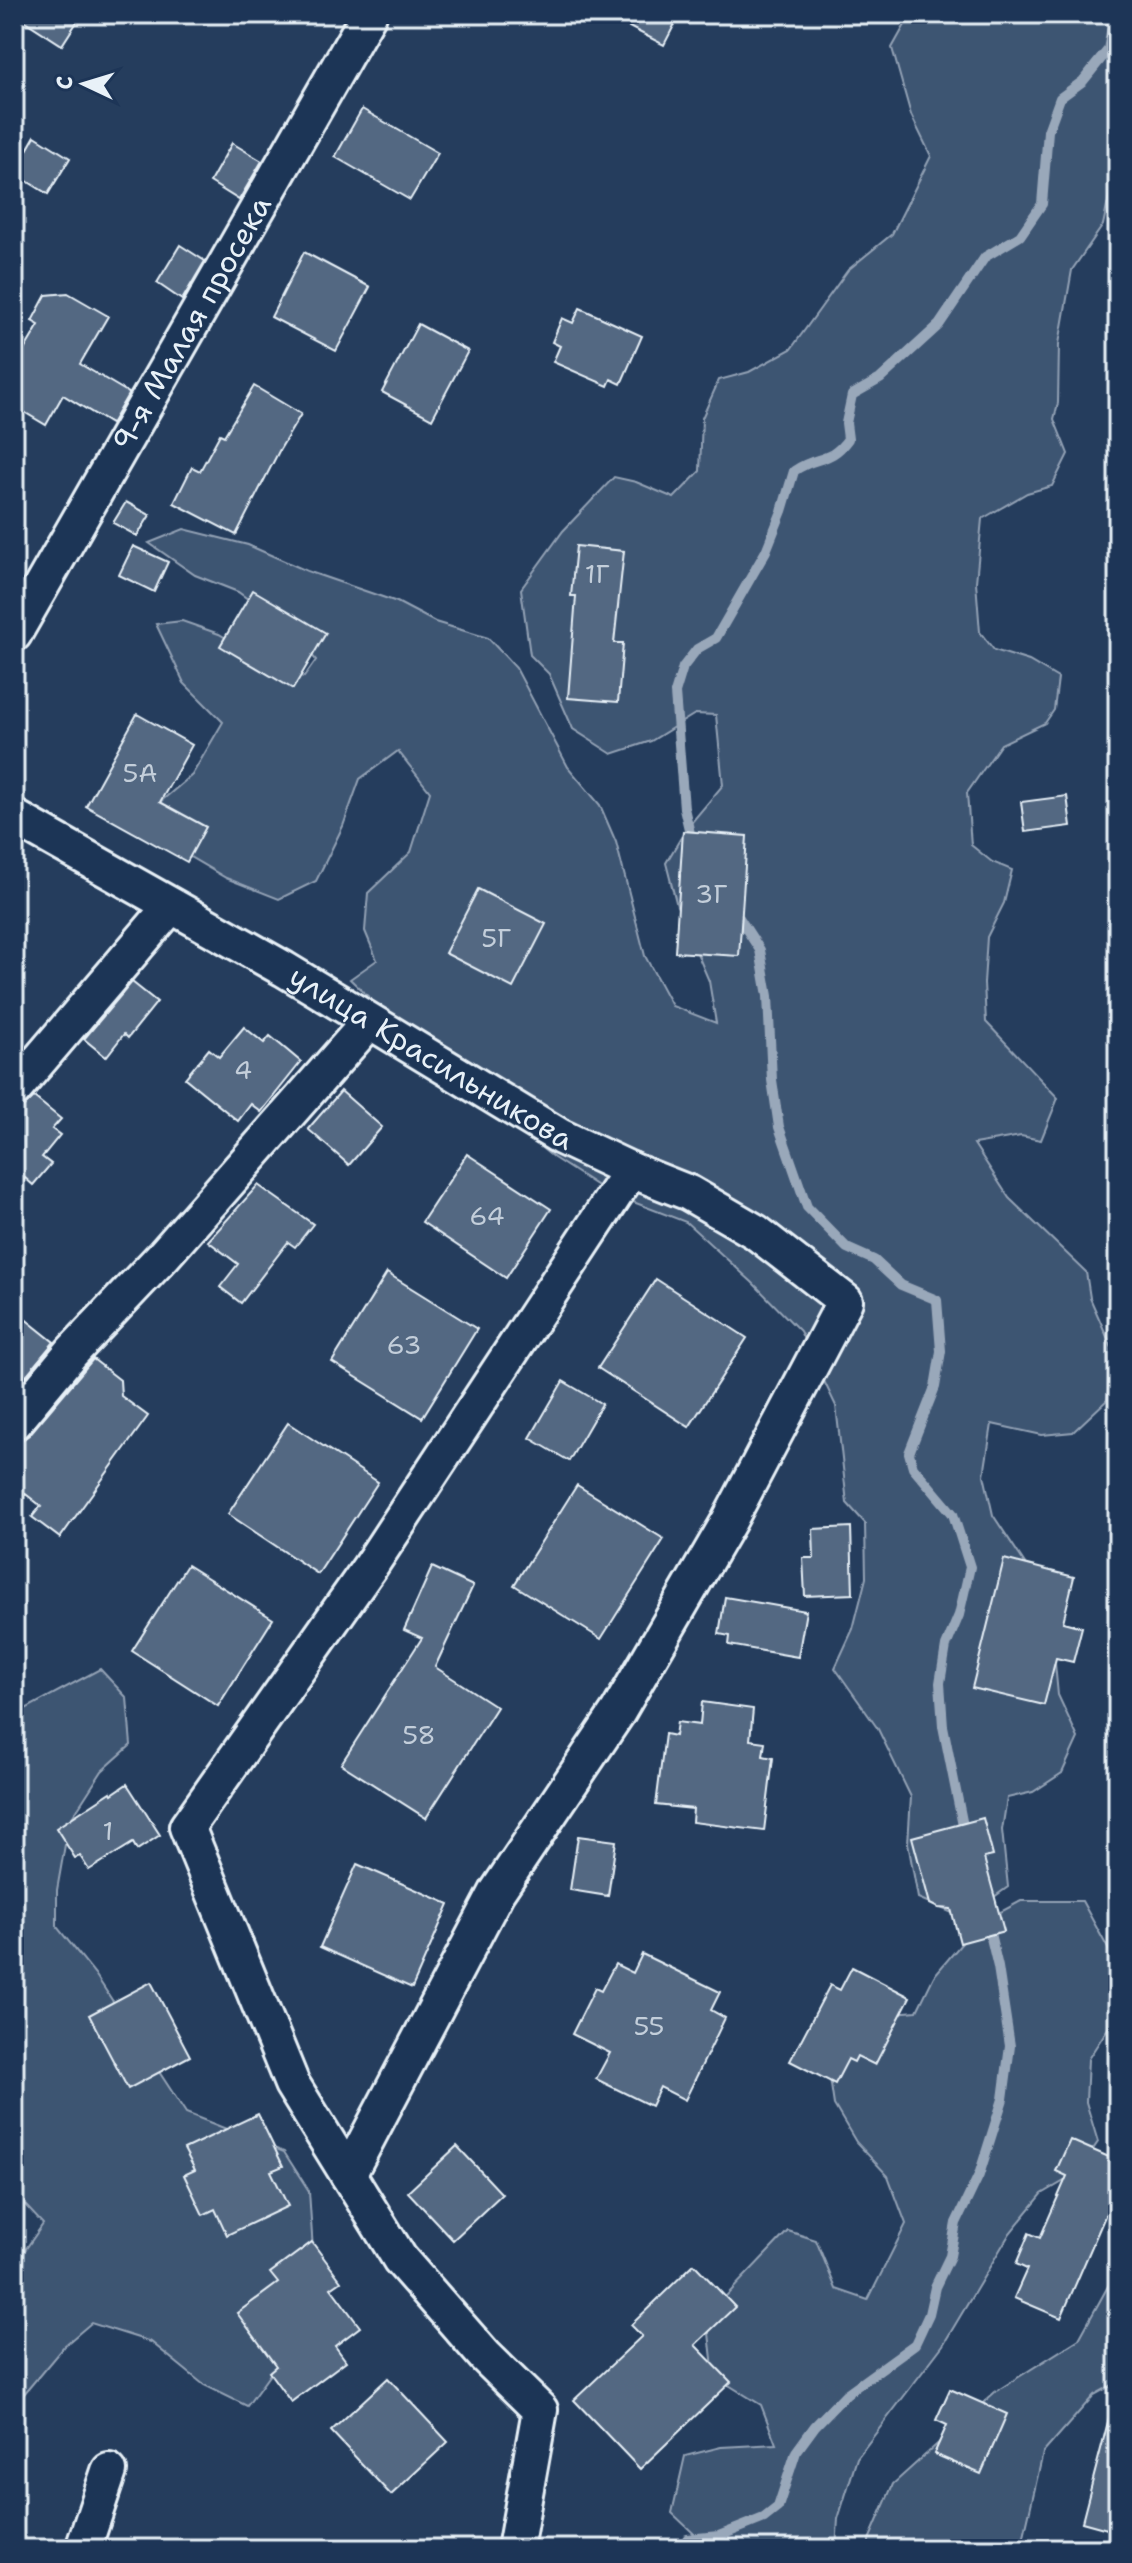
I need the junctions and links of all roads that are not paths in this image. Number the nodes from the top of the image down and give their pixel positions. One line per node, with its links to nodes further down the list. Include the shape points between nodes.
1 (369, 14): 2 (street, 9-я Малая просека)
2 (14, 634)
3 (14, 817): 4 (street, улица Красильникова)
4 (171, 906): 5 (street, улица Красильникова); 6 (street)
5 (369, 1022): 7 (street, улица Красильникова, via 561,1137); 8 (street)
6 (14, 1090)
7 (631, 1170): 9 (street, via 369,1568 187,1827 292,2084); 9 (street, улица Красильникова, via 689,1193 756,1232 845,1301 729,1521 618,1712 497,1892)
8 (14, 1422)
9 (348, 2175): 12 (street, via 400,2259 540,2410)
10 (109, 2471): 11 (street)
11 (83, 2549)
12 (515, 2549)

